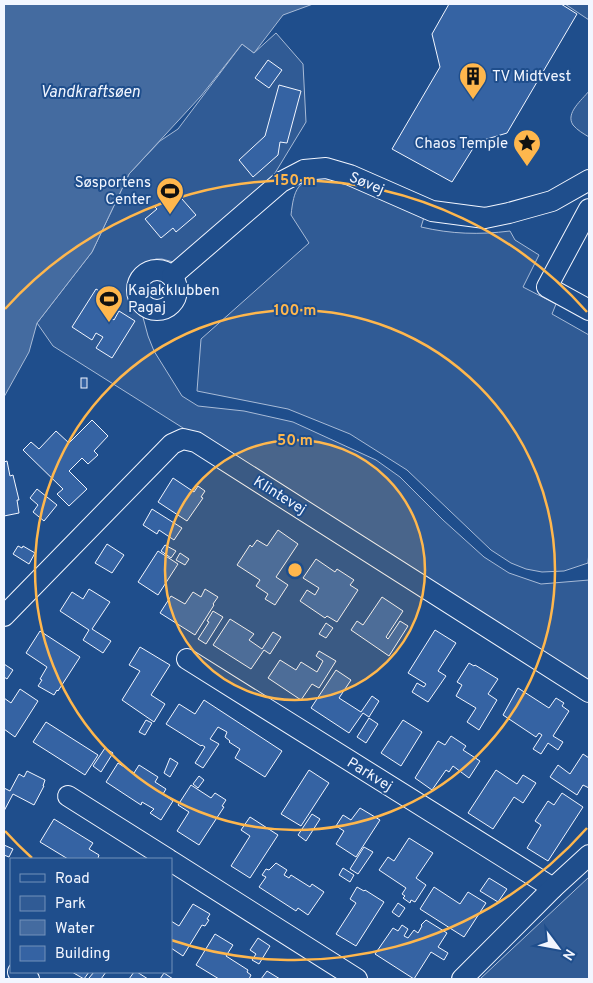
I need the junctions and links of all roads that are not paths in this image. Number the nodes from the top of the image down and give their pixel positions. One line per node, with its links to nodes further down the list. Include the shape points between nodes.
1 (589, 180): 3 (street, Søvej, via 552,201 485,218 432,211 350,175 326,168 304,170 282,182)
2 (589, 208): 4 (street, via 548,287)
3 (172, 276)
4 (589, 310)
5 (4, 616): 7 (street, Klintevej, via 172,444 183,438 196,442)
6 (187, 659): 12 (street, Parkvej)
7 (589, 692)
8 (68, 796): 10 (street)
9 (589, 854): 12 (street)
10 (167, 858)
11 (172, 861): 13 (street)
12 (553, 888): 14 (street)
13 (358, 979)
14 (462, 979)

